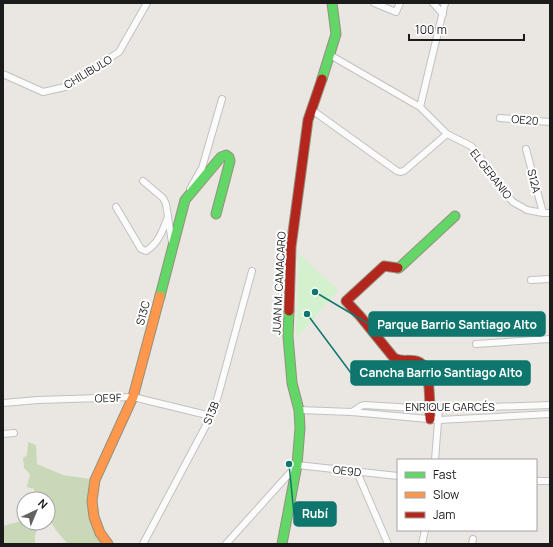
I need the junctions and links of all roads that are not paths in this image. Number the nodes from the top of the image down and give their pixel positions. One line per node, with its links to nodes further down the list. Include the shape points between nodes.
1 (148, 3): 9 (street, CHILIBULO, via 119,52 65,87 43,92)
2 (332, 3): 8 (street, JUAN M. CAMACARO, via 336,34)
3 (374, 3): 4 (street, via 396,12)
4 (400, 3)
5 (433, 3): 7 (street)
6 (445, 3): 7 (street)
7 (443, 14): 11 (street)
8 (330, 55): 11 (street, EL GERANIO); 12 (street, JUAN M. CAMACARO)
9 (3, 74)
10 (222, 99): 18 (street, via 202,168)
11 (420, 107): 15 (street, EL GERANIO)
12 (312, 110): 15 (street, via 400,172); 35 (street, JUAN M. CAMACARO, via 308,120 290,258 288,336 292,382)
13 (500, 118): 14 (street, OE20)
14 (550, 122)
15 (447, 134): 20 (street, EL GERANIO, via 471,146 513,202 527,210)
16 (526, 149): 20 (street, S12A)
17 (143, 181): 24 (street, via 163,198)
18 (185, 200): 21 (street, S13C, via 221,157 229,157); 25 (street, S13C)
19 (116, 207): 24 (street, via 141,249 146,251 158,240)
20 (543, 213): 22 (street, EL GERANIO)
21 (216, 214)
22 (550, 214)
23 (455, 216): 34 (street, via 399,268 384,266 346,301 394,358 416,361 423,365)
24 (168, 217): 25 (street)
25 (172, 249): 31 (street, S13C)
26 (252, 271): 38 (street, S13B)
27 (550, 279): 28 (street)
28 (531, 280)
29 (550, 339): 30 (street)
30 (476, 344)
31 (133, 397): 32 (street, OE9F); 38 (street, OE9F); 49 (street, S13C, via 95,480 92,501 94,517 100,533)
32 (3, 403)
33 (550, 405): 34 (street, ENRIQUE GARCÉS)
34 (434, 409): 36 (street, ENRIQUE GARCÉS, via 364,405); 39 (street)
35 (300, 410): 36 (street, ENRIQUE GARCÉS); 43 (street, JUAN M. CAMACARO)
36 (352, 412): 39 (street, ENRIQUE GARCÉS)
37 (550, 414): 39 (street, ENRIQUE GARCÉS)
38 (211, 416): 50 (street, S13B)
39 (434, 419): 42 (street)
40 (14, 433): 41 (street)
41 (3, 434)
42 (435, 459)
43 (296, 465): 44 (street, OE9D); 51 (street); 52 (street, JUAN M. CAMACARO)
44 (357, 472): 45 (street, OE9D); 53 (street)
45 (397, 476)
46 (537, 481): 47 (street)
47 (550, 481)
48 (424, 531): 54 (street)
49 (108, 544)
50 (143, 544)
51 (226, 544)
52 (282, 544)
53 (388, 544)
54 (422, 544)

